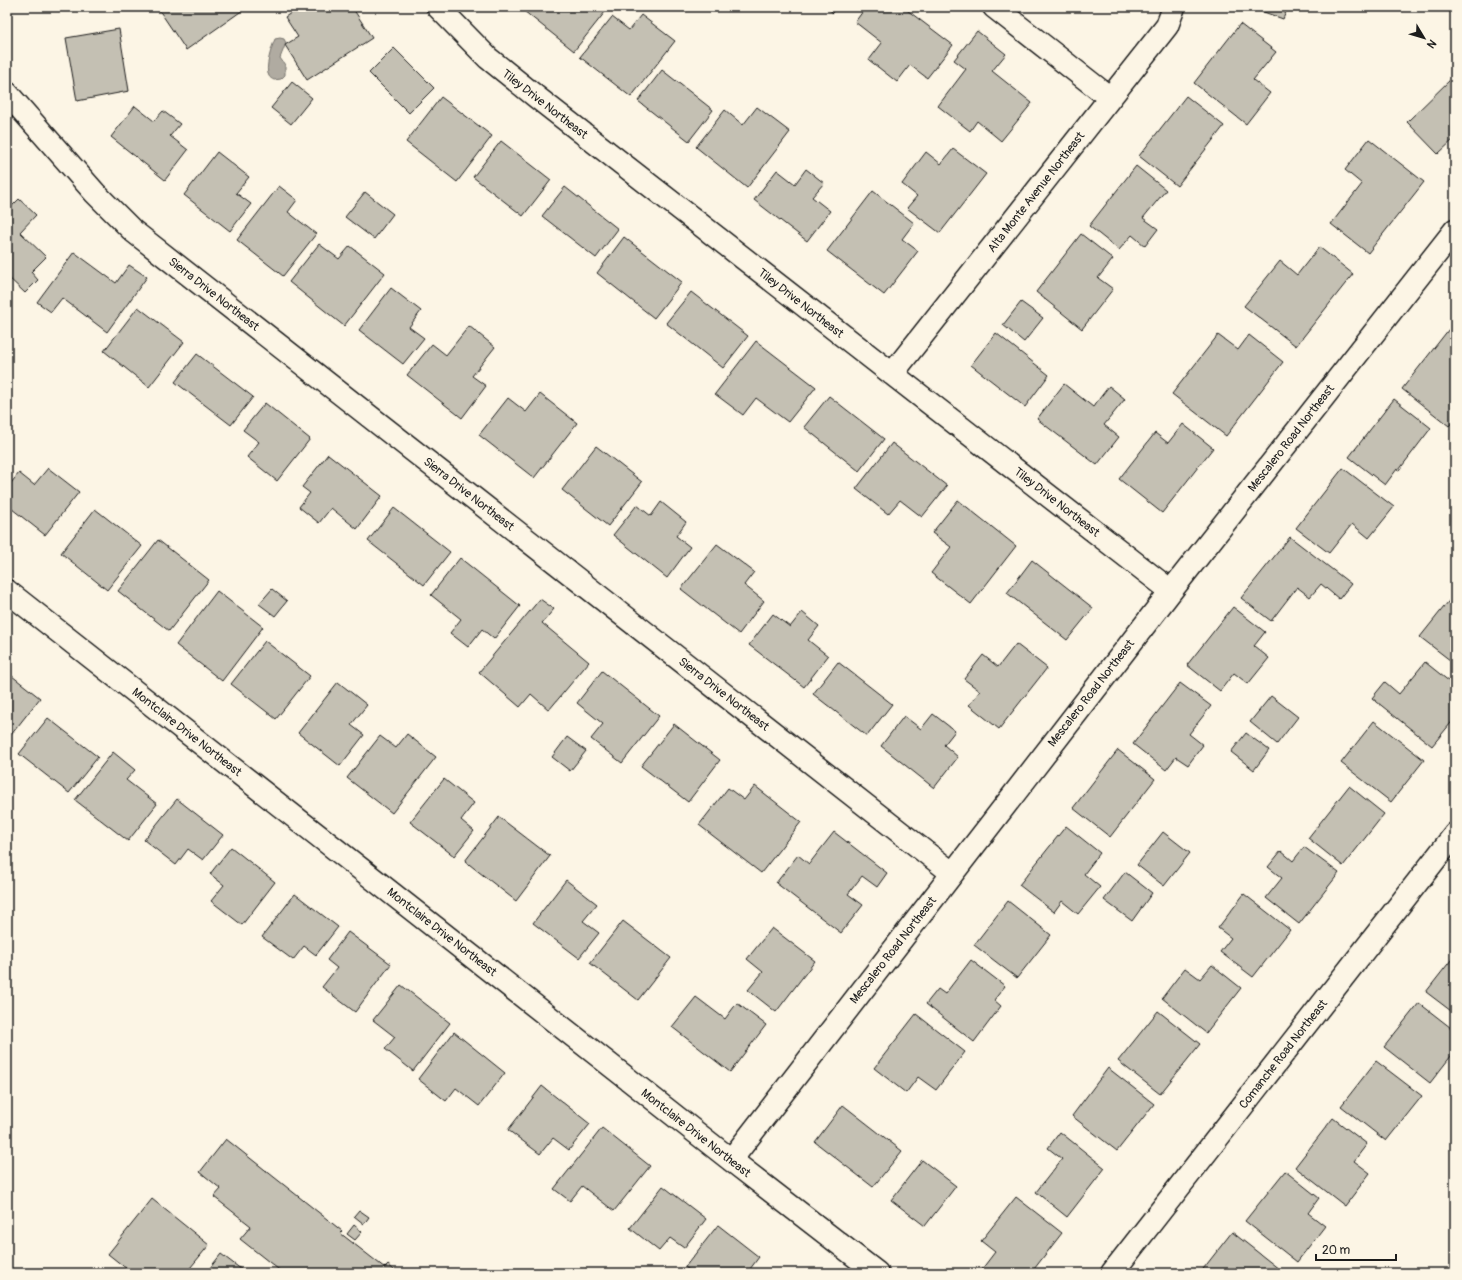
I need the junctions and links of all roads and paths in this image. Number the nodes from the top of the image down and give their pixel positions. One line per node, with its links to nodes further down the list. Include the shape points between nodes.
1 (438, 7): 7 (street, Tiley Drive Northeast, via 488,58)
2 (994, 7): 5 (street)
3 (1174, 7): 5 (street, Alta Monte Avenue Northeast, via 1167,26)
4 (7, 93): 11 (street, Sierra Drive Northeast, via 95,193 133,231)
5 (1110, 98): 7 (street, Alta Monte Avenue Northeast)
6 (1455, 230): 9 (street, Mescalero Road Northeast)
7 (892, 374): 9 (street, Tiley Drive Northeast)
8 (7, 591): 12 (street, Montclaire Drive Northeast)
9 (1170, 591): 11 (street, Mescalero Road Northeast)
10 (1455, 834): 14 (street, Comanche Road Northeast)
11 (952, 873): 12 (street, Mescalero Road Northeast)
12 (731, 1160): 13 (street, Montclaire Drive Northeast)
13 (877, 1273)
14 (1112, 1273)

